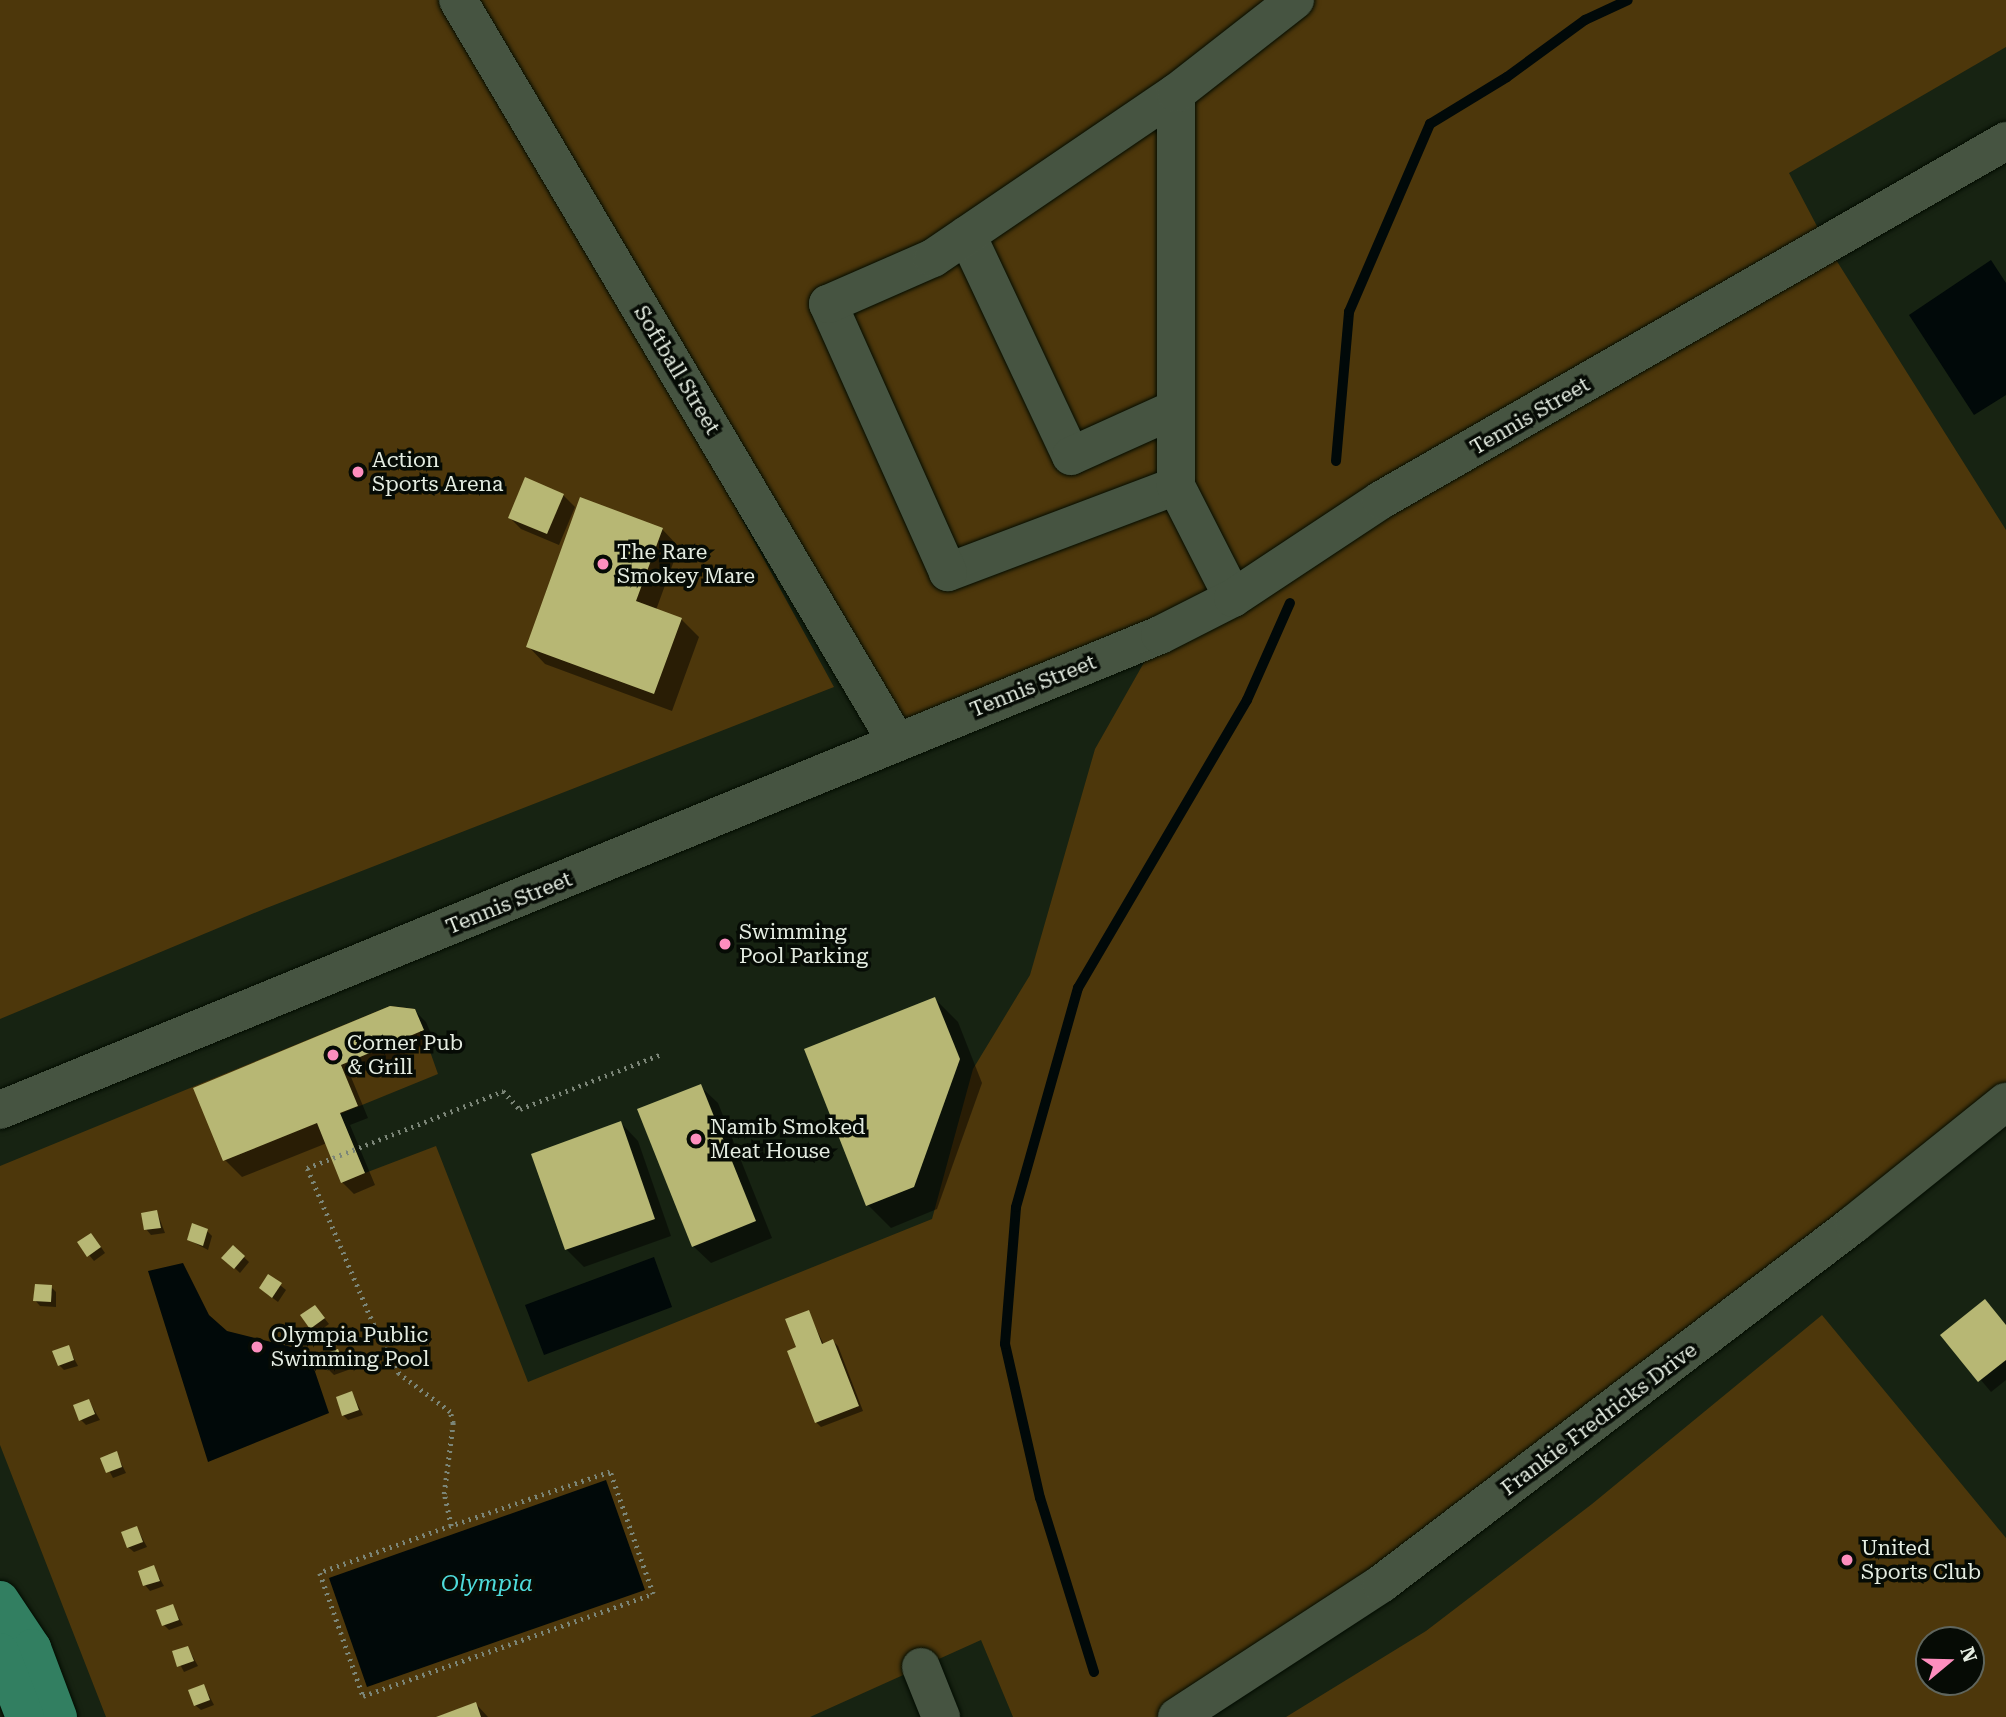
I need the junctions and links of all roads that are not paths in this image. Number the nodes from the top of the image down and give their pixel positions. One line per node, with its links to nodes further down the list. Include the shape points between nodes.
1 (458, 0): 9 (street, Softball Street)
2 (1295, 0): 3 (street)
3 (1176, 93): 5 (street); 6 (street)
4 (2006, 141): 8 (street, Tennis Street, via 1381,500)
5 (967, 234): 6 (street, via 1071,456); 7 (street, via 933,258 828,304 948,572)
6 (1175, 409): 7 (street)
7 (1176, 486): 8 (street)
8 (1233, 598): 9 (street, Tennis Street, via 1160,635)
9 (896, 741): 11 (street, Tennis Street)
10 (2006, 1102): 18 (street, Frankie Fredricks Drive, via 1843,1233 1381,1584)
11 (0, 1110)
12 (0, 1600): 16 (main road, via 32,1648)
13 (0, 1652): 15 (main road)
14 (921, 1667): 17 (street)
15 (25, 1717)
16 (58, 1717)
17 (941, 1717)
18 (1177, 1717)

